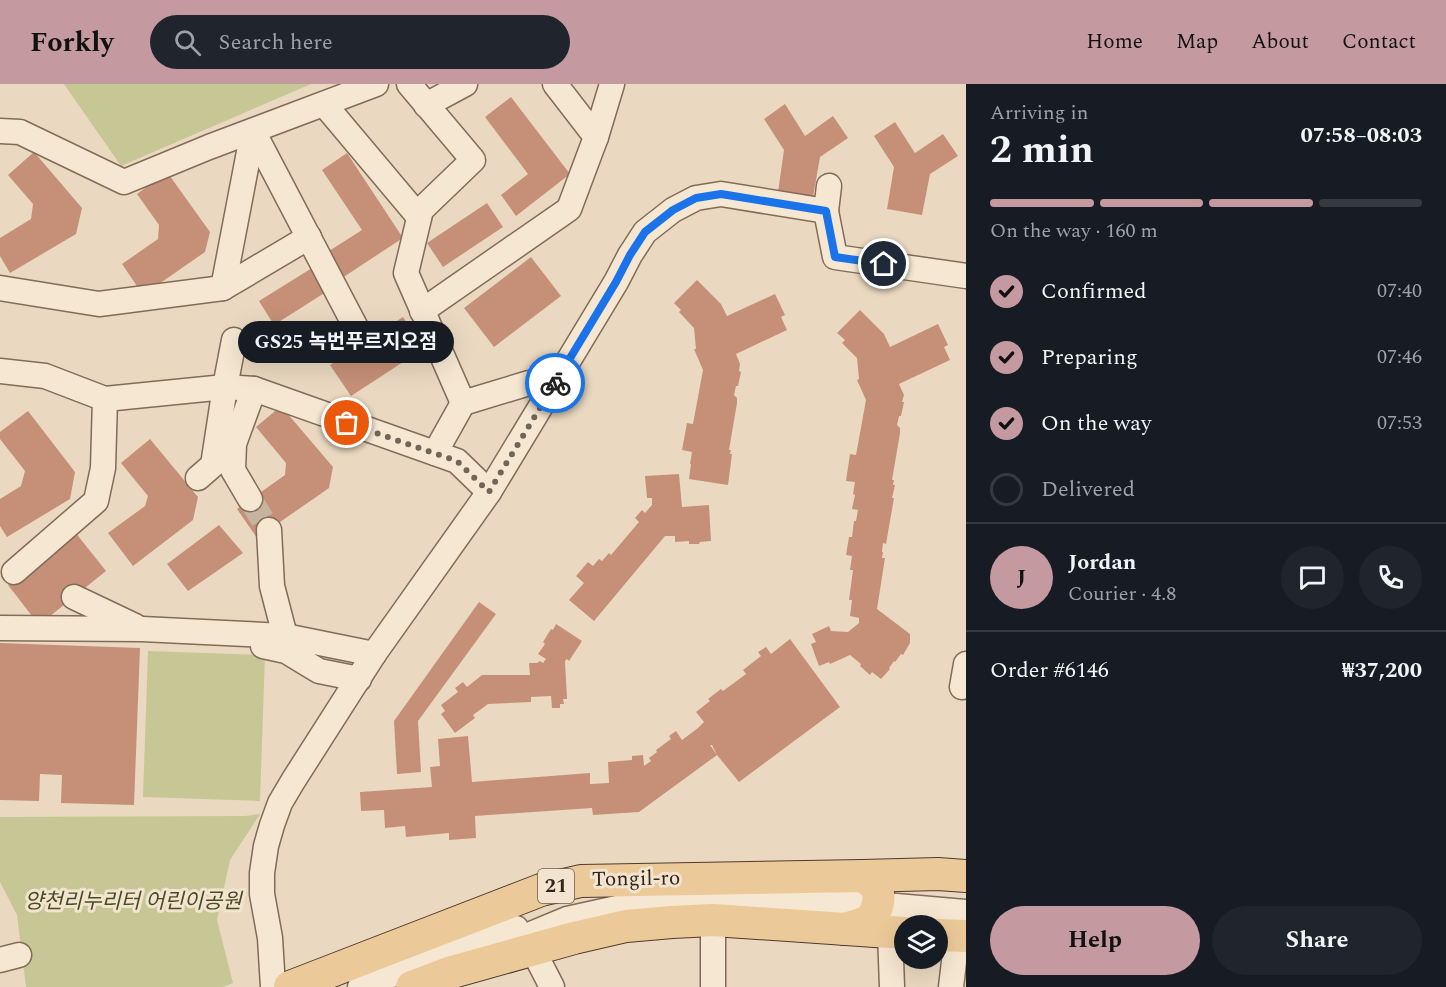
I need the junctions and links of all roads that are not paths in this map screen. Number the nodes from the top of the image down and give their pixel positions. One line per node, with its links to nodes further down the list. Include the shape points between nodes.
1 (376, 84): 6 (street)
2 (409, 84): 7 (street)
3 (465, 84): 7 (street)
4 (555, 84): 10 (street)
5 (612, 84): 10 (street)
6 (324, 104): 9 (street); 13 (street)
7 (426, 105): 13 (street, via 473,160 421,210)
8 (0, 130): 9 (street, via 20,132 124,182)
9 (253, 131): 14 (street); 17 (street)
10 (596, 137): 18 (street, via 569,209)
11 (829, 186): 12 (street)
12 (826, 211): 15 (street, via 835,257); 29 (street, via 721,194 688,202 645,232)
13 (419, 217): 18 (street, via 406,273)
14 (309, 237): 17 (street); 20 (street)
15 (966, 276)
16 (0, 288): 17 (street, via 99,304)
17 (223, 288)
18 (422, 311): 26 (street)
19 (234, 340): 23 (street)
20 (364, 343)
21 (0, 370): 25 (street, via 45,376)
22 (529, 383): 26 (street)
23 (225, 387): 24 (street); 25 (street); 28 (street, via 213,465)
24 (254, 389): 27 (street); 30 (street, via 234,444 233,470)
25 (105, 399): 32 (street, via 103,468 96,501)
26 (463, 403): 27 (street)
27 (435, 453): 29 (street, via 457,461)
28 (198, 478)
29 (489, 492): 38 (street)
30 (250, 499)
31 (270, 530): 36 (street, via 272,586)
32 (14, 572)
33 (74, 597): 35 (street)
34 (0, 628): 35 (street)
35 (142, 629): 36 (street)
36 (285, 636): 38 (street)
37 (0, 642): 39 (street, via 256,644 286,651 320,671)
38 (374, 654): 39 (street)
39 (359, 679): 47 (street, via 280,803 266,846 262,894)
40 (966, 876): 42 (main road, Tongil-ro / 21, via 938,874)
41 (701, 878): 42 (main road, Tongil-ro / 21); 48 (main road, Tongil-ro / 21, via 581,881 541,890); 49 (street, via 549,915)
42 (880, 903): 43 (main road, Tongil-ro / 21, via 844,929); 44 (street); 46 (street, via 644,902 567,919 500,946); 53 (street)
43 (712, 920): 45 (main road, Tongil-ro / 21, via 626,926); 52 (street)
44 (957, 930): 54 (street)
45 (533, 950): 46 (main road, Tongil-ro / 21); 51 (street)
46 (449, 973): 50 (main road, Tongil-ro / 21)
47 (273, 987)
48 (290, 987)
49 (360, 987)
50 (412, 987)
51 (552, 987)
52 (713, 987)
53 (892, 987)
54 (951, 987)

